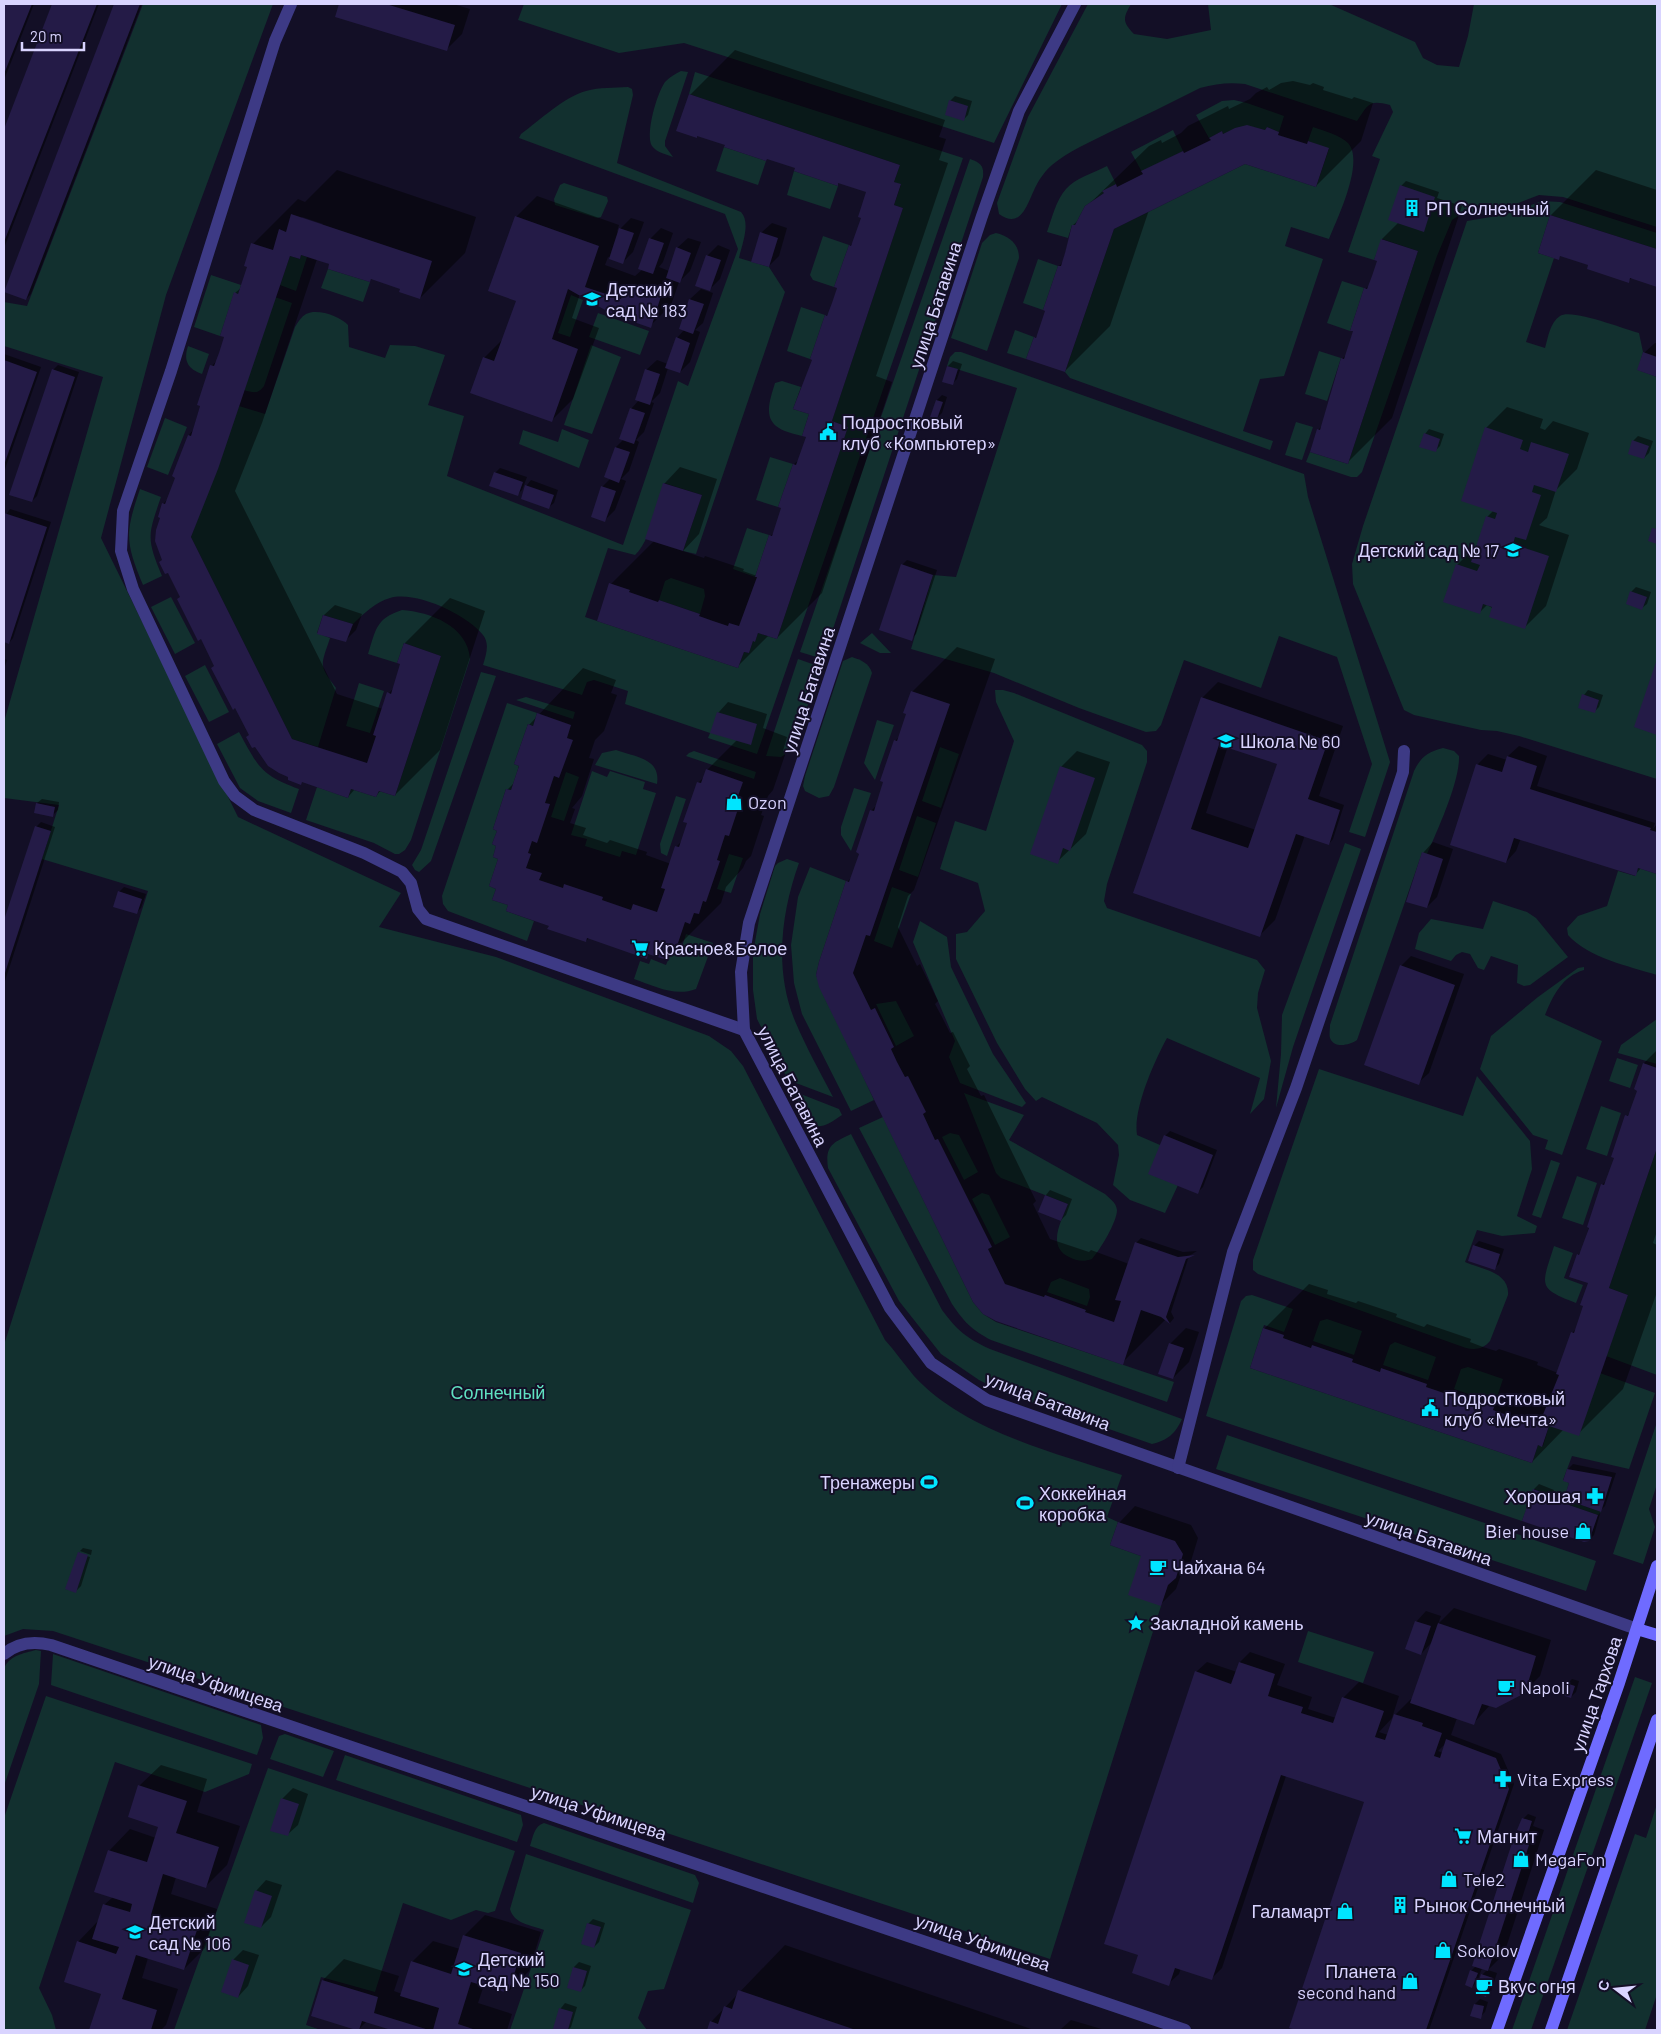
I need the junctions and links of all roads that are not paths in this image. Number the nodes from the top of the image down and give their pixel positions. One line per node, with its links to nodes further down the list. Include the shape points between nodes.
1 (291, 4): 4 (street, via 275,41 171,371 123,511 121,551 133,589 224,781 235,796 254,810 364,853 402,872 411,883 418,909 426,919)
2 (1075, 4): 4 (street, улица Батавина, via 1020,111 976,234 749,923 741,972)
3 (1404, 750): 5 (street, via 1403,772 1389,815 1296,1088 1233,1252)
4 (744, 1030): 5 (street, улица Батавина, via 890,1308 931,1363 987,1400)
5 (1178, 1468): 7 (street, улица Батавина)
6 (1657, 1566): 7 (main road, улица Тархова)
7 (1637, 1629): 8 (main road); 12 (main road, улица Тархова)
8 (1657, 1635)
9 (4, 1654): 11 (street, улица Уфимцева, via 24,1643 51,1645)
10 (1657, 1720): 13 (main road)
11 (1184, 2030)
12 (1497, 2030)
13 (1551, 2030)

